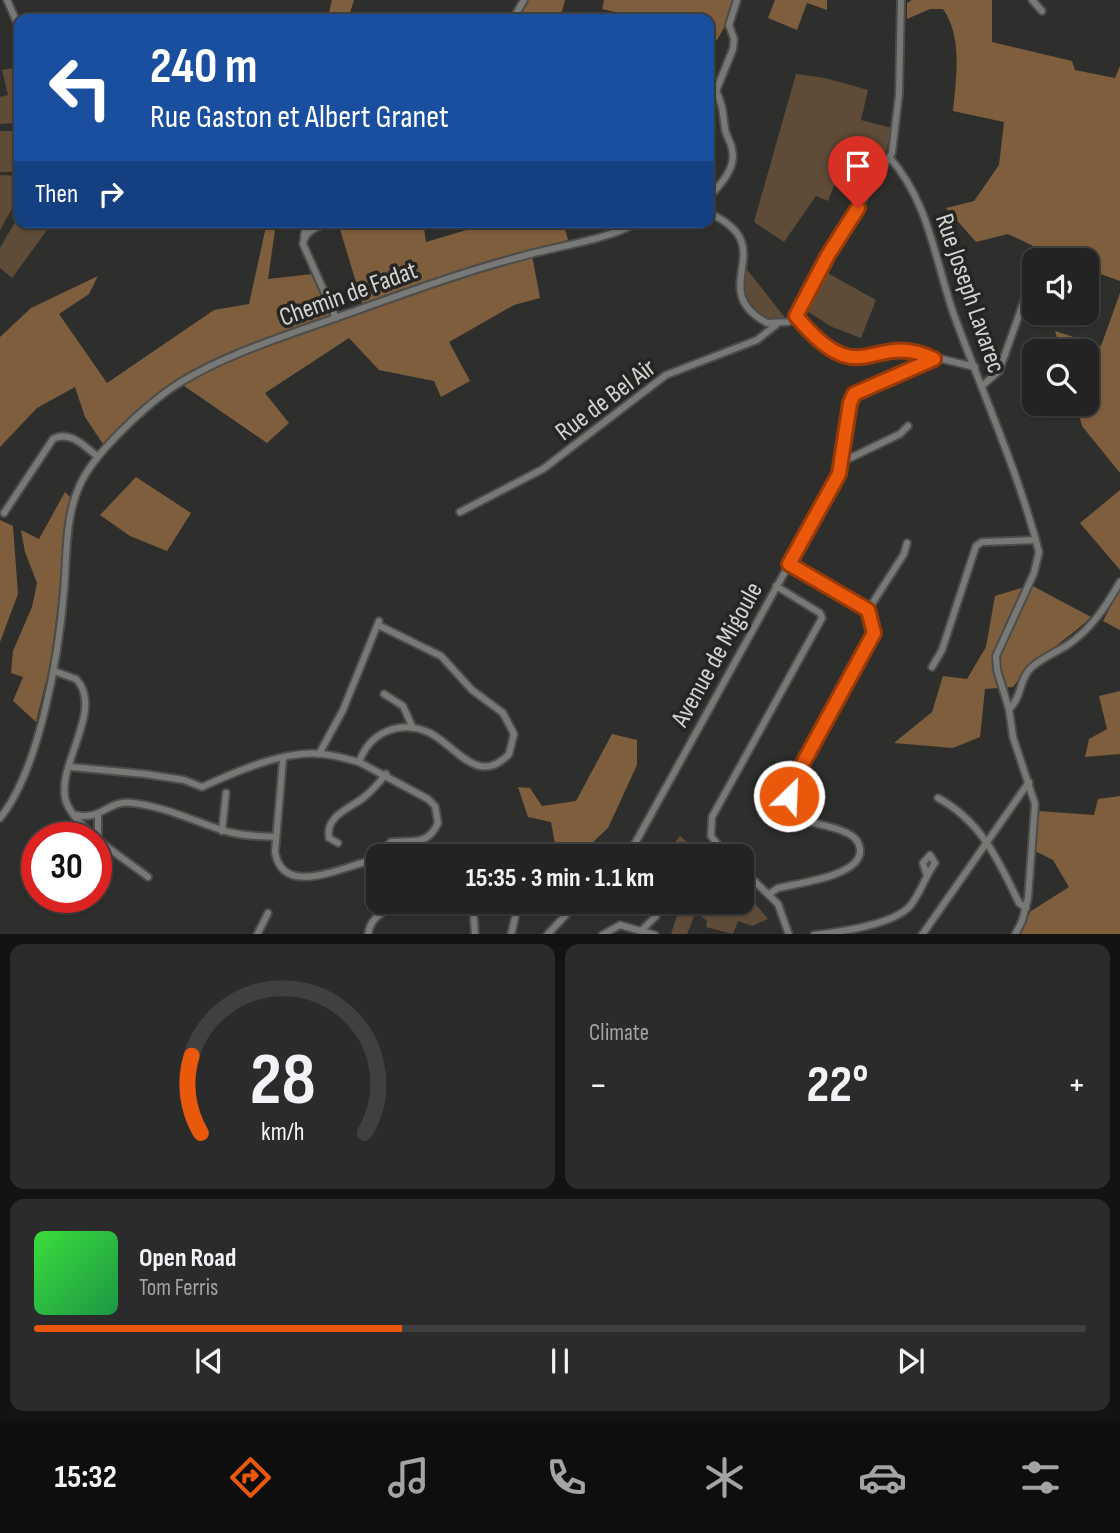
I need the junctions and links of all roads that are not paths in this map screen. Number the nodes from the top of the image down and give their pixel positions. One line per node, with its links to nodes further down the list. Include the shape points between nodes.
1 (737, 0): 5 (street, via 729,25 733,49)
2 (901, 0): 6 (street, via 898,114)
3 (1032, 0): 4 (street)
4 (1042, 11)
5 (716, 91): 7 (street, via 733,162)
6 (890, 158): 14 (street, via 828,255); 20 (street, Rue Joseph Lavarec, via 925,215)
7 (714, 192)
8 (714, 216): 16 (street, via 740,233 745,247 738,286 758,318)
9 (306, 228): 12 (street)
10 (319, 228): 12 (street)
11 (628, 228): 15 (street, Chemin de Fadat, via 426,285)
12 (304, 236): 15 (street, via 304,250)
13 (1022, 307): 21 (street, via 999,371)
14 (796, 316): 16 (street); 17 (street, via 814,339 840,355 854,359 893,350)
15 (336, 318): 23 (street, Chemin de Fadat, via 261,344 183,381)
16 (776, 325): 25 (street, Rue de Bel Air, via 757,340 666,375 542,469)
17 (912, 352): 18 (street); 19 (street)
18 (934, 359): 19 (street, Avenue de Migoule); 20 (street)
19 (919, 364): 24 (street, Avenue de Migoule, via 854,394)
20 (975, 367): 21 (street, Rue Joseph Lavarec)
21 (982, 386): 27 (street, Rue Joseph Lavarec)
22 (908, 426): 24 (street)
23 (97, 456): 26 (street, via 69,436 53,439); 34 (street, Chemin de Fadat, via 79,487 71,515)
24 (842, 462): 29 (street, Avenue de Migoule)
25 (460, 512)
26 (4, 513)
27 (1036, 540): 33 (street, via 976,546 942,650); 36 (street, Rue Joseph Lavarec, via 1038,561 996,656)
28 (908, 543): 32 (street)
29 (789, 564): 31 (street, Avenue de Migoule); 32 (street)
30 (1120, 582): 36 (street, via 1086,630 1023,677 1016,703)
31 (776, 586): 58 (street, Avenue de Migoule); 59 (street, via 822,618 712,817 711,836)
32 (868, 610): 65 (street, via 874,633 789,796 791,806 809,822 854,837 859,857 848,870)
33 (932, 667)
34 (54, 671): 41 (street, via 76,678 85,691); 50 (street, Chemin de Fadat, via 27,767)
35 (384, 694): 37 (street, via 403,706)
36 (1009, 709): 43 (street, Rue Joseph Lavarec, via 1013,737)
37 (413, 728): 38 (street, via 428,732 478,765 502,761 514,746 514,734 503,713 472,690 441,656 379,623); 40 (street, via 375,736)
38 (319, 754): 39 (street); 40 (street)
39 (283, 759): 41 (street, via 243,767 202,787 145,774); 54 (street)
40 (359, 762): 42 (street)
41 (71, 767): 48 (street, via 65,796)
42 (386, 774): 56 (street, via 333,820 329,838); 57 (street, via 428,799 435,806 438,823 426,839)
43 (1030, 781): 45 (street, Rue Joseph Lavarec); 47 (street)
44 (226, 793): 53 (street)
45 (1033, 795): 47 (street); 66 (street, Rue Joseph Lavarec)
46 (938, 798): 55 (street, via 960,810)
47 (1019, 800): 55 (street)
48 (75, 815): 49 (street); 51 (street)
49 (98, 815): 52 (street); 53 (street, via 111,805 130,802 173,811)
50 (0, 818)
51 (82, 822)
52 (98, 822)
53 (222, 831): 54 (street)
54 (276, 837): 61 (street, via 277,864 290,876)
55 (988, 842): 66 (street, via 1019,903); 83 (street)
56 (338, 843)
57 (389, 844)
58 (633, 844)
59 (717, 844)
60 (112, 848): 63 (street)
61 (366, 863)
62 (926, 873): 82 (street, via 919,893 905,911 846,931)
63 (148, 877)
64 (754, 880): 65 (street)
65 (769, 894): 81 (street, via 783,914)
66 (1026, 908): 84 (street, Rue Joseph Lavarec)
67 (268, 913): 74 (street)
68 (379, 914): 75 (street)
69 (474, 914): 76 (street)
70 (515, 914): 77 (street)
71 (566, 914): 78 (street)
72 (657, 914): 73 (street)
73 (642, 930): 79 (street, via 620,925); 80 (street)
74 (257, 934)
75 (368, 934)
76 (475, 934)
77 (510, 934)
78 (547, 934)
79 (602, 934)
80 (655, 934)
81 (789, 934)
82 (814, 934)
83 (922, 934)
84 (1015, 934)

